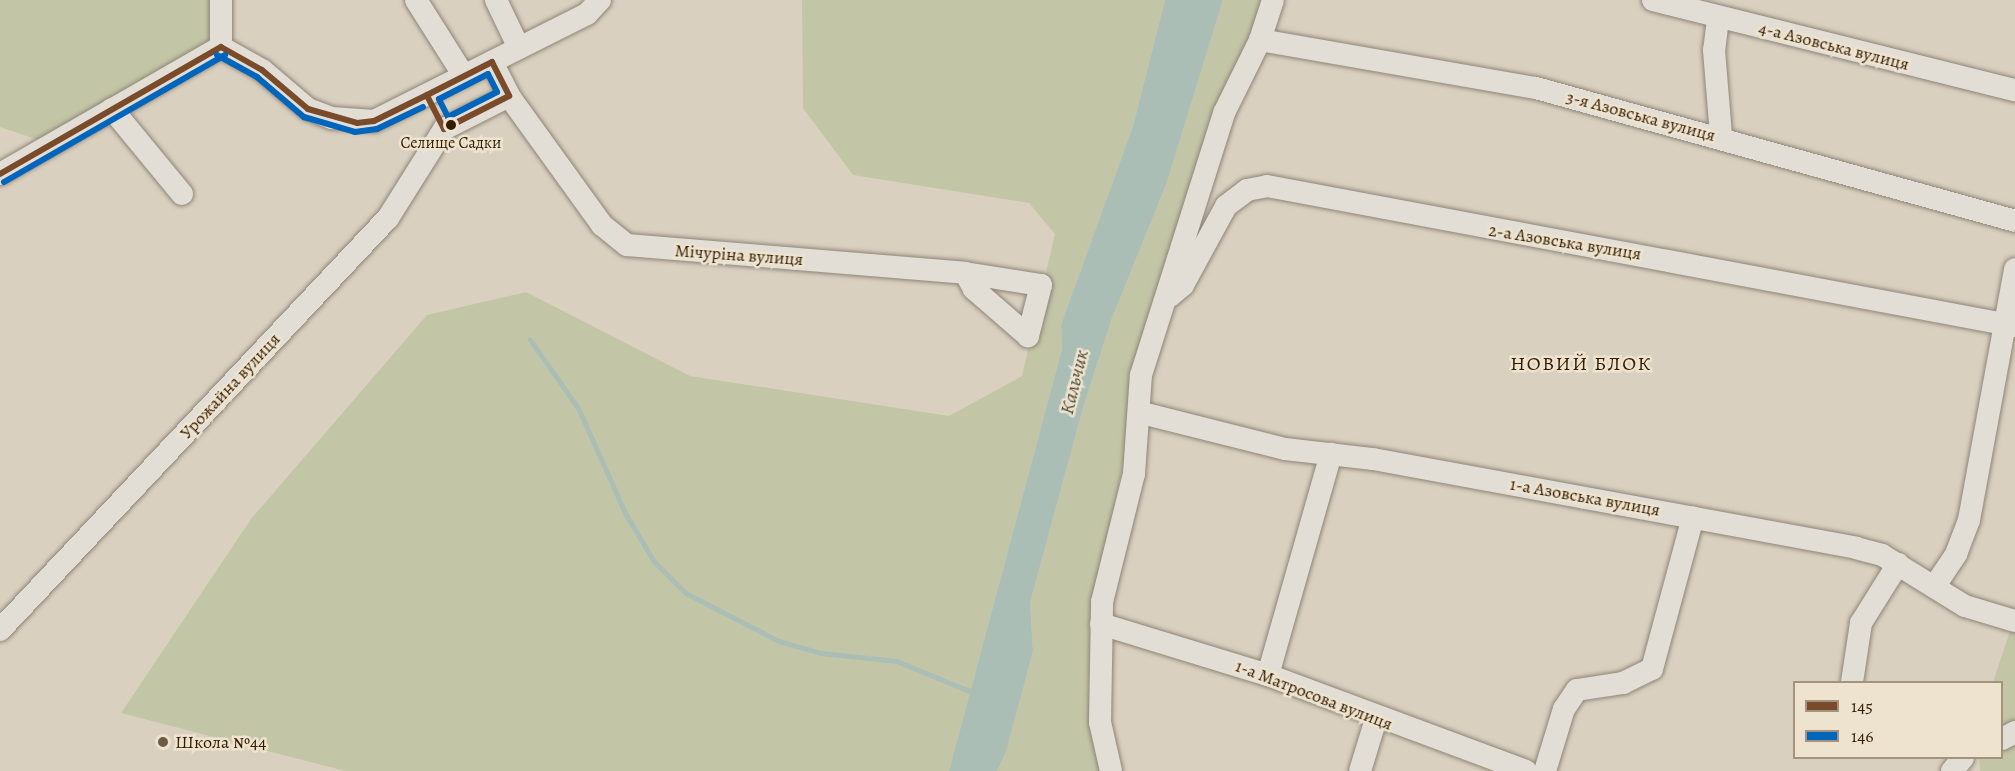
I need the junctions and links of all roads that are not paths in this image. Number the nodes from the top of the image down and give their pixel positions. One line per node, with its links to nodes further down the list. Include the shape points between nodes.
1 (221, 0): 9 (street)
2 (416, 0): 12 (street)
3 (496, 0): 10 (street)
4 (600, 0): 10 (street, via 586,14)
5 (1273, 0): 8 (street)
6 (1653, 0): 7 (street, 4-а Азовська вулиця)
7 (1718, 19): 13 (street, 4-а Азовська вулиця); 18 (street, via 1713,50)
8 (1260, 40): 18 (street, 3-я Азовська вулиця, via 1536,88); 24 (street, via 1227,105 1178,252)
9 (220, 47): 14 (street, via 262,70 308,109 332,118 374,122); 16 (street)
10 (519, 48): 11 (street)
11 (492, 62): 12 (street); 15 (street, Мічуріна вулиця)
12 (464, 76): 14 (street)
13 (2015, 90)
14 (427, 95): 17 (street)
15 (509, 96): 17 (street); 23 (street, Мічуріна вулиця, via 602,225 627,244)
16 (112, 109): 19 (street); 20 (street)
17 (444, 129): 33 (street, Урожайна вулиця, via 388,218)
18 (1721, 136): 21 (street, 3-я Азовська вулиця)
19 (0, 174)
20 (182, 194)
21 (2015, 221)
22 (2015, 269): 25 (street)
23 (965, 273): 23 (street, Мічуріна вулиця, via 1041,285 1028,336 974,289)
24 (1170, 296): 25 (street, 2-а Азовська вулиця, via 1183,285 1226,206 1248,190 1267,186); 26 (street, via 1141,375)
25 (2009, 326): 30 (street, via 1969,520 1956,554)
26 (1142, 413): 27 (street, 1-а Азовська вулиця, via 1285,449); 32 (street)
27 (1331, 454): 28 (street, 1-а Азовська вулиця); 34 (street)
28 (1693, 517): 29 (street, 1-а Азовська вулиця, via 1856,548); 41 (street, via 1652,669 1632,680 1577,690 1564,709)
29 (1898, 564): 30 (street, 1-а Азовська вулиця); 35 (street, via 1861,623)
30 (1934, 587): 31 (street, 1-а Азовська вулиця, via 1965,606)
31 (2015, 621)
32 (1101, 624): 34 (street, 1-а Матросова вулиця); 38 (street, via 1100,722)
33 (0, 630)
34 (1268, 675): 36 (street, 1-а Матросова вулиця)
35 (1852, 681)
36 (1376, 719): 39 (street); 40 (street, 1-а Матросова вулиця)
37 (1962, 759): 42 (street)
38 (1112, 771)
39 (1359, 771)
40 (1526, 771)
41 (1545, 771)
42 (1952, 771)

